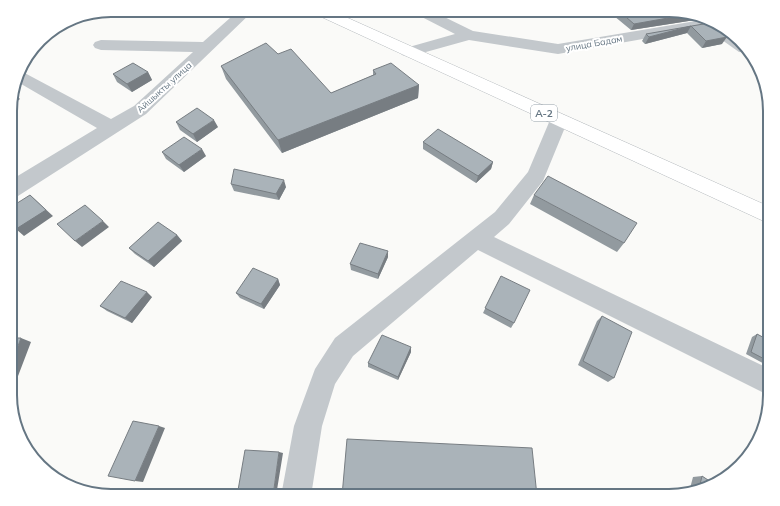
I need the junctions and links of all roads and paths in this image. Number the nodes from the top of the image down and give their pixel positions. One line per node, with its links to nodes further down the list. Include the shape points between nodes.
1 (239, 17): 7 (street, Айшыкты улица)
2 (333, 17): 8 (highway, A-2)
3 (433, 17): 5 (street)
4 (703, 24): 5 (street, улица Бадам, via 558,50)
5 (469, 35): 8 (street, улица Бадам)
6 (101, 45): 7 (street)
7 (207, 47): 11 (street, Айшыкты улица, via 140,110)
8 (408, 52): 10 (highway, A-2)
9 (23, 78): 11 (street)
10 (559, 120): 13 (highway, A-2); 14 (street, via 536,176 502,218)
11 (112, 128): 12 (street, Айшыкты улица)
12 (17, 186)
13 (763, 213)
14 (476, 239): 15 (street); 16 (street, via 344,347 324,378 308,426)
15 (763, 380)
16 (297, 489)

